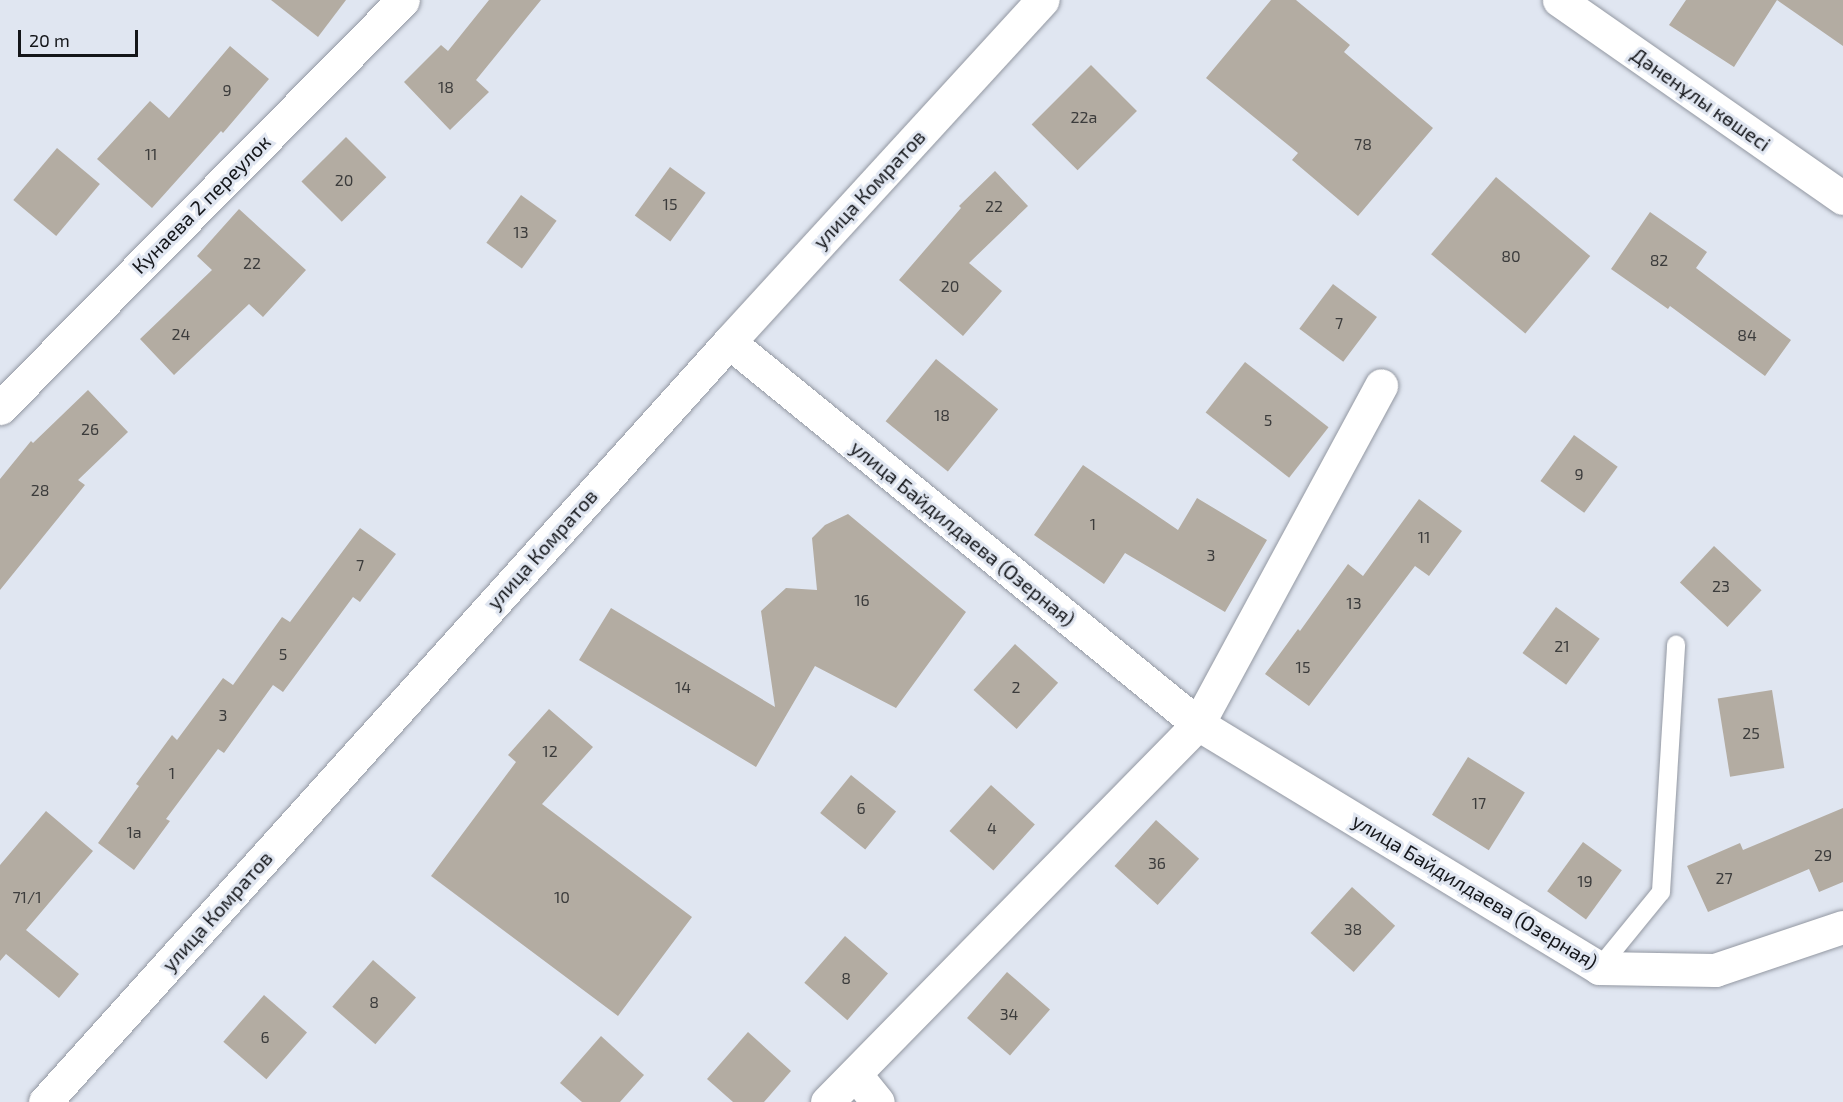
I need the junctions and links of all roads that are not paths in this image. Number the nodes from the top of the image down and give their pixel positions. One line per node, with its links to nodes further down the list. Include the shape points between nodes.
1 (403, 0): 7 (street, Кунаева 2 переулок)
2 (1042, 0): 5 (street, улица Комратов)
3 (1559, 0): 4 (street, Дәненұлы көшесі)
4 (1843, 198)
5 (729, 342): 9 (street, улица Байдилдаева (Озерная)); 13 (street, улица Комратов)
6 (1381, 385): 9 (street)
7 (0, 408)
8 (1676, 644): 11 (lane, via 1661,892)
9 (1198, 724): 11 (street, улица Байдилдаева (Озерная)); 12 (street)
10 (1843, 927): 11 (street, улица Байдилдаева (Озерная), via 1715,970)
11 (1599, 968)
12 (855, 1074): 14 (street); 15 (street)
13 (45, 1102)
14 (827, 1102)
15 (878, 1102)

